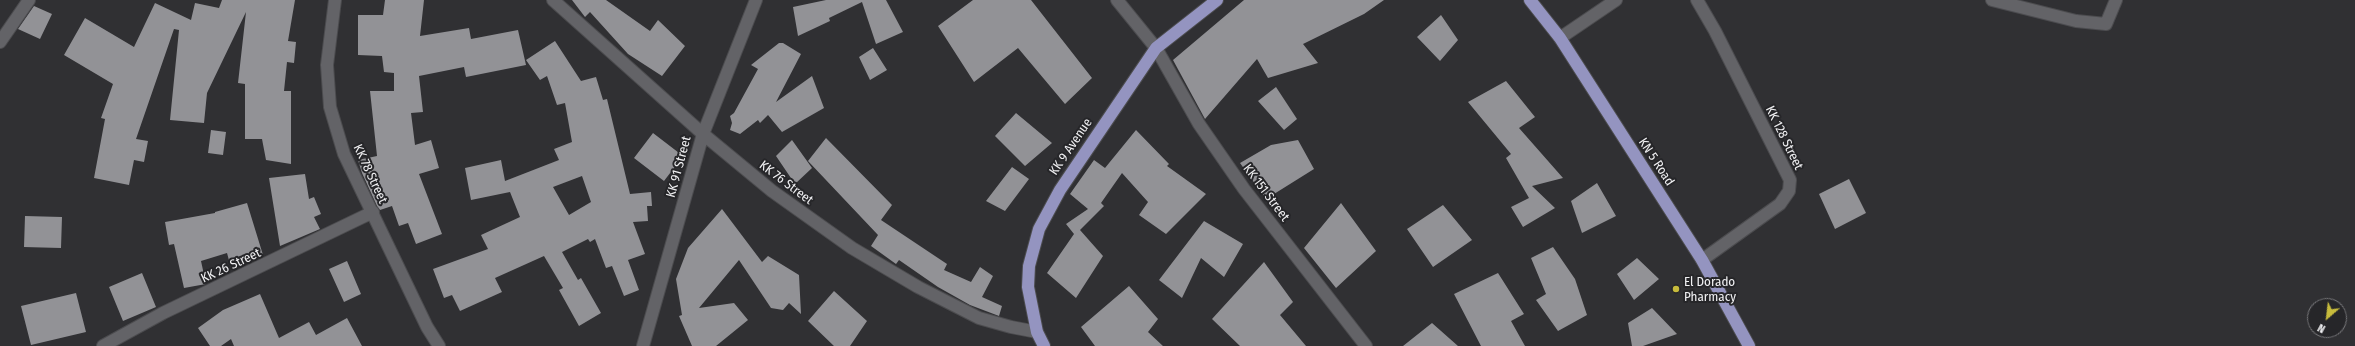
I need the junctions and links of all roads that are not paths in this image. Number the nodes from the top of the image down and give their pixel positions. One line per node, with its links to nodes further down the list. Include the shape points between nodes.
1 (29, 0): 13 (street)
2 (335, 0): 16 (street, KK 78 Street, via 327,65 330,107 344,154)
3 (553, 0): 15 (street, KK 76 Street)
4 (756, 0): 15 (street, KK 91 Street)
5 (1118, 0): 14 (street, KK 151 Street)
6 (1217, 0): 14 (main road, KK 9 Avenue)
7 (1530, 0): 12 (main road, KN 5 Road)
8 (1616, 0): 12 (street)
9 (1697, 0): 17 (street, KK 128 Street, via 1790,180 1789,191 1780,204)
10 (1992, 0): 11 (street, via 2076,22 2106,24)
11 (2116, 0)
12 (1560, 38): 17 (main road, KN 5 Road)
13 (0, 42)
14 (1156, 48): 18 (main road, KK 9 Avenue, via 1060,190 1039,229 1029,266 1028,287); 23 (street, KK 151 Street, via 1199,124 1244,189)
15 (703, 134): 18 (street, KK 76 Street, via 772,191 852,248 918,287 980,318); 21 (street, KK 91 Street)
16 (373, 212): 19 (street, KK 26 Street, via 163,313); 20 (street, KK 78 Street, via 427,328)
17 (1702, 260): 24 (main road, KN 5 Road)
18 (1037, 332): 22 (main road, KK 9 Avenue)
19 (103, 346)
20 (439, 346)
21 (643, 346)
22 (1044, 346)
23 (1366, 346)
24 (1749, 346)

